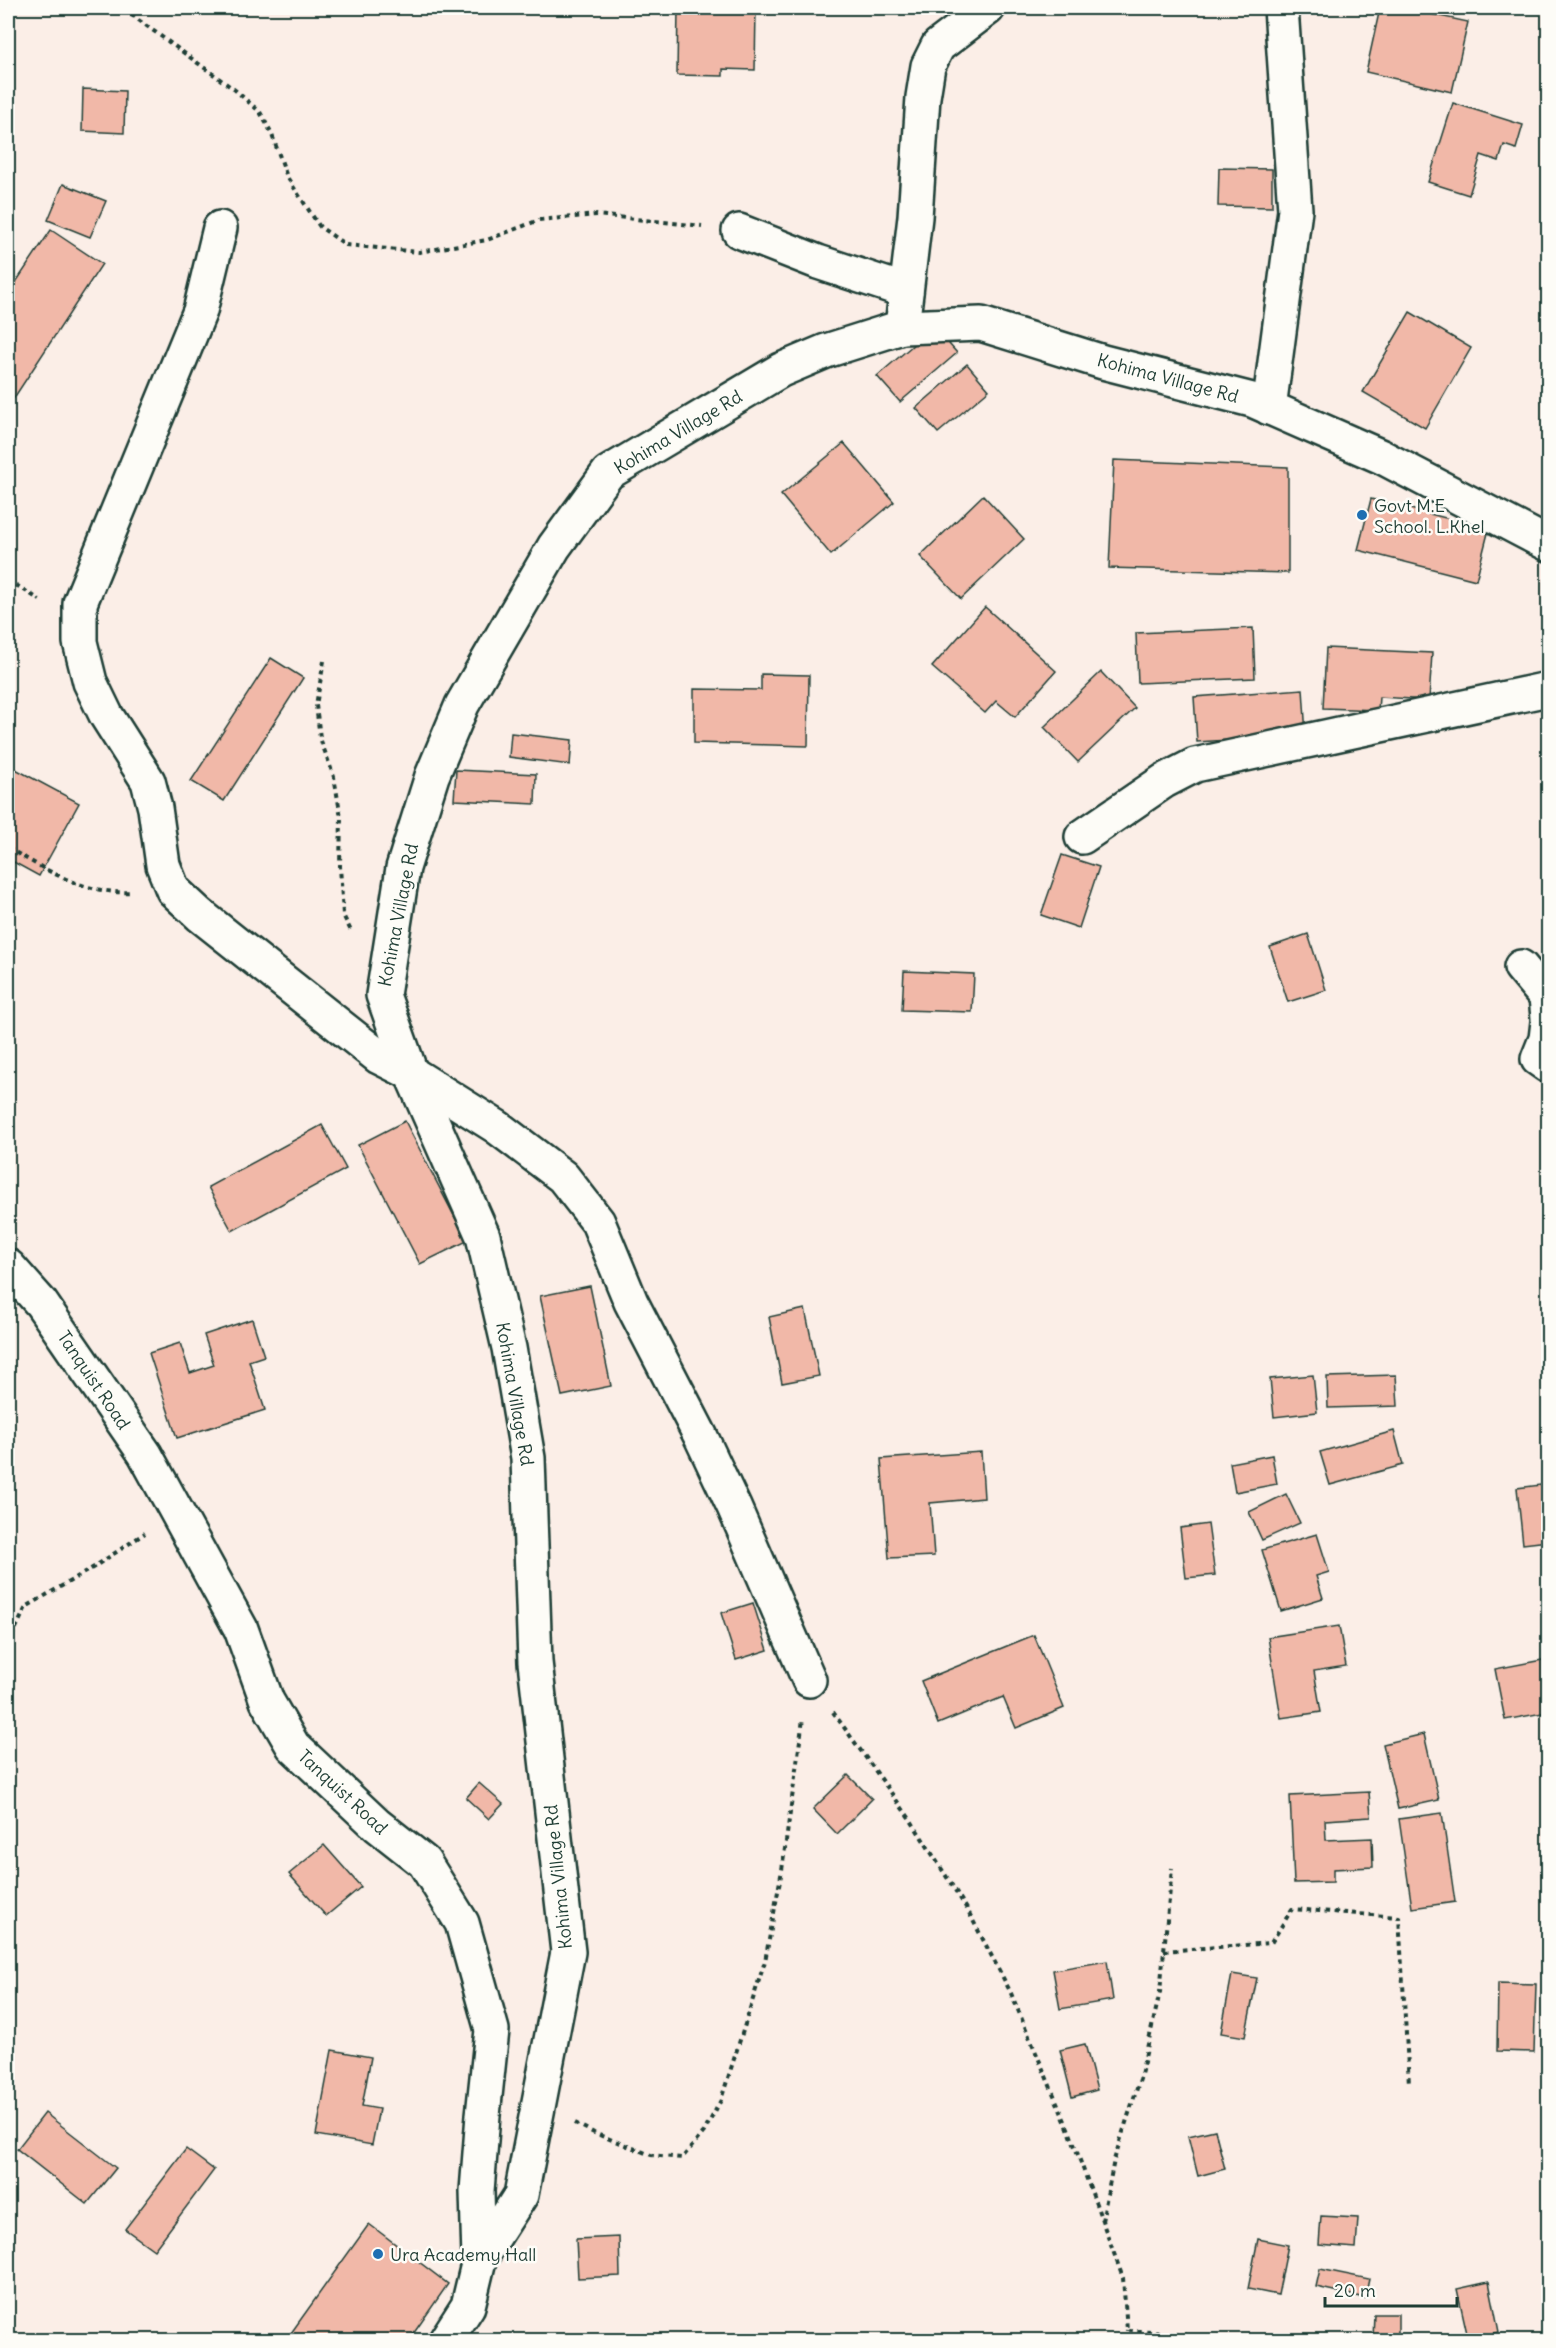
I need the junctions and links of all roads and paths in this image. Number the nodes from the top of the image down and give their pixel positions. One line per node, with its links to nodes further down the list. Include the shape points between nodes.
1 (114, 8): 5 (path, via 133,16 260,112 286,177 320,227 346,245 419,252 488,240 539,220 597,215)
2 (988, 8): 6 (street, via 938,46 928,66)
3 (1281, 8): 8 (street, via 1295,210)
4 (220, 228): 14 (street, via 200,311 80,603 80,642 90,682 148,782 163,865)
5 (739, 231): 6 (street)
6 (906, 291): 7 (street)
7 (902, 327): 8 (street, Kohima Village Rd, via 981,324); 20 (street, Kohima Village Rd, via 781,370 608,473 554,547 462,705 432,776 403,868 383,995)
8 (1269, 408): 9 (street, Kohima Village Rd, via 1382,457)
9 (1548, 544)
10 (324, 661): 15 (path, via 316,705 320,738 341,817 343,915)
11 (1548, 689): 12 (street, via 1195,765 1164,781)
12 (1082, 837)
13 (8, 848): 14 (path, via 68,881 111,893)
14 (173, 890): 20 (street, via 379,1057)
15 (353, 935)
16 (1521, 967): 17 (street, via 1546,997)
17 (1548, 1017)
18 (1548, 1022): 19 (street, via 1538,1059)
19 (1548, 1066)
20 (411, 1073): 24 (street, via 497,1127 563,1177 598,1222 631,1302 715,1467); 28 (street, Kohima Village Rd, via 483,1236 509,1348 528,1458 535,1662 568,1952)
21 (8, 1266): 22 (street, Tanquist Road, via 41,1303 145,1454)
22 (177, 1512): 23 (path, via 26,1608); 30 (street, Tanquist Road, via 241,1629 267,1701 292,1746 377,1825 424,1862 462,1923 492,2030 477,2191)
23 (8, 1645)
24 (809, 1680): 28 (path, via 765,1961 722,2100 704,2132 682,2158 651,2155 594,2133); 29 (path, via 910,1819 967,1909 1010,1991)
25 (1172, 1868): 26 (path)
26 (1164, 1951): 27 (path, via 1271,1943 1292,1909 1399,1917); 29 (path, via 1160,1992 1143,2068 1114,2160)
27 (1409, 2084)
28 (539, 2104): 30 (street, Kohima Village Rd, via 521,2195)
29 (1102, 2221): 31 (path, via 1123,2278)
30 (479, 2260): 32 (street, Kohima Village Rd, via 468,2306)
31 (1127, 2330): 33 (path); 34 (path)
32 (446, 2340)
33 (1126, 2340)
34 (1214, 2340)

